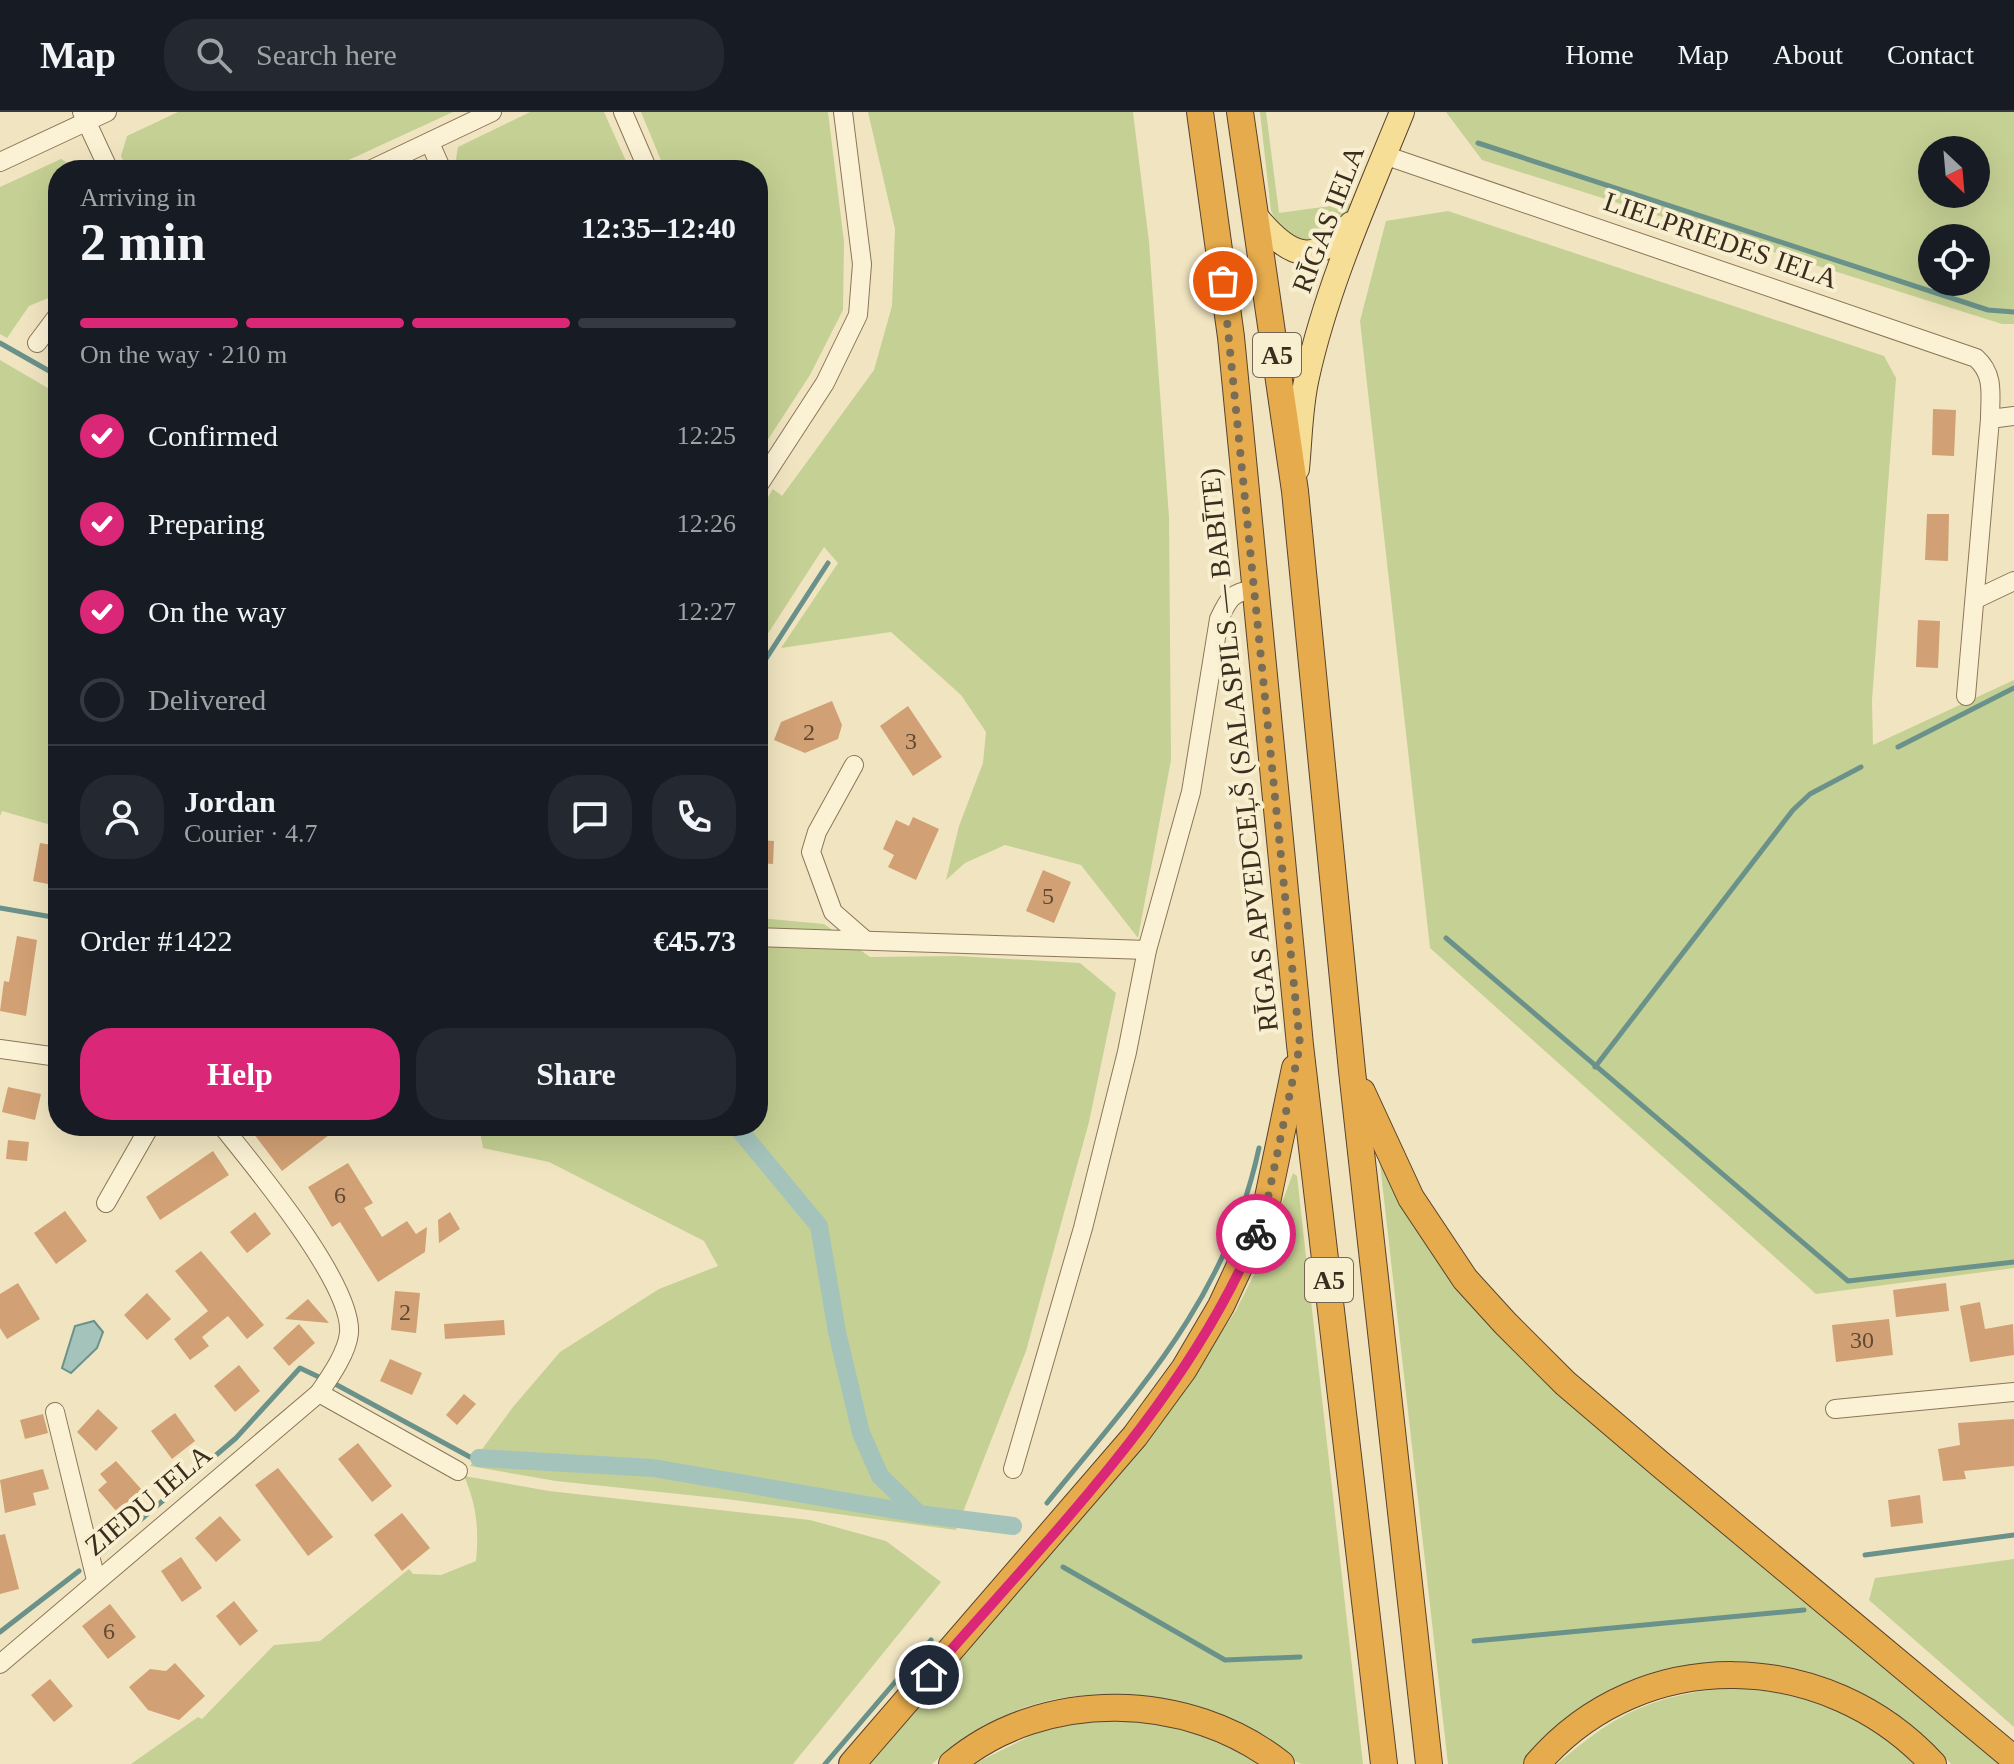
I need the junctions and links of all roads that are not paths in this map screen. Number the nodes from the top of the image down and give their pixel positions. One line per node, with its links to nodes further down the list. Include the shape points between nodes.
1 (107, 112): 8 (street)
2 (492, 112): 9 (street)
3 (623, 112): 14 (street)
4 (843, 112): 22 (street, via 862,264 858,315 825,383)
5 (1200, 112): 25 (highway, RĪGAS APVEDCEĻŠ (SALASPILS — BABĪTE) / A5, via 1231,337)
6 (1240, 112): 17 (highway, A5)
7 (1402, 112): 10 (main road, RĪGAS IELA)
8 (84, 117): 11 (street); 15 (street)
9 (430, 143): 12 (street); 13 (street)
10 (1384, 155): 16 (main road, RĪGAS IELA); 21 (street, LIELPRIEDES IELA, via 1976,358 1991,378)
11 (104, 160)
12 (392, 160)
13 (438, 160)
14 (644, 160)
15 (0, 162)
16 (1360, 213): 17 (main road, via 1327,250 1315,253 1279,243); 23 (main road, RĪGAS IELA, via 1306,381)
17 (1258, 219): 23 (highway, A5)
18 (48, 328): 19 (street)
19 (37, 343)
20 (2014, 416): 21 (street)
21 (1990, 419): 26 (street, LIELPRIEDES IELA)
22 (768, 471)
23 (1295, 491): 35 (highway, A5)
24 (2014, 581): 26 (street)
25 (1254, 590): 31 (street, via 1230,596 1219,619 1191,792); 32 (highway, RĪGAS APVEDCEĻŠ (SALASPILS — BABĪTE) / A5)
26 (1976, 599): 27 (street, LIELPRIEDES IELA)
27 (1966, 696)
28 (854, 765): 30 (street, via 811,852 833,912)
29 (768, 937): 30 (street)
30 (865, 940): 31 (street)
31 (1147, 950): 43 (street, via 1083,1228)
32 (1300, 1045): 48 (highway, via 1265,1212 1184,1369 1135,1436); 51 (highway, RĪGAS APVEDCEĻŠ (SALASPILS — BABĪTE) / A5)
33 (0, 1049): 34 (street)
34 (48, 1056)
35 (1352, 1071): 47 (highway, via 1411,1198 1465,1279 1505,1323 1565,1383); 52 (highway, A5)
36 (144, 1136): 38 (street)
37 (230, 1136): 39 (street, via 308,1239 341,1297 349,1336)
38 (106, 1203)
39 (324, 1386): 44 (street); 45 (street, ZIEDU IELA)
40 (2014, 1392): 41 (street)
41 (1835, 1409)
42 (55, 1412): 45 (street)
43 (1013, 1469)
44 (458, 1471)
45 (96, 1580): 46 (street, ZIEDU IELA)
46 (0, 1664)
47 (2014, 1759)
48 (852, 1764)
49 (952, 1764): 50 (highway, via 1028,1721 1087,1708 1174,1714 1213,1724)
50 (1281, 1764)
51 (1384, 1764)
52 (1429, 1764)
53 (1537, 1764): 54 (highway, via 1565,1737 1620,1701 1701,1675 1768,1676 1832,1694 1882,1720)
54 (1933, 1764)

